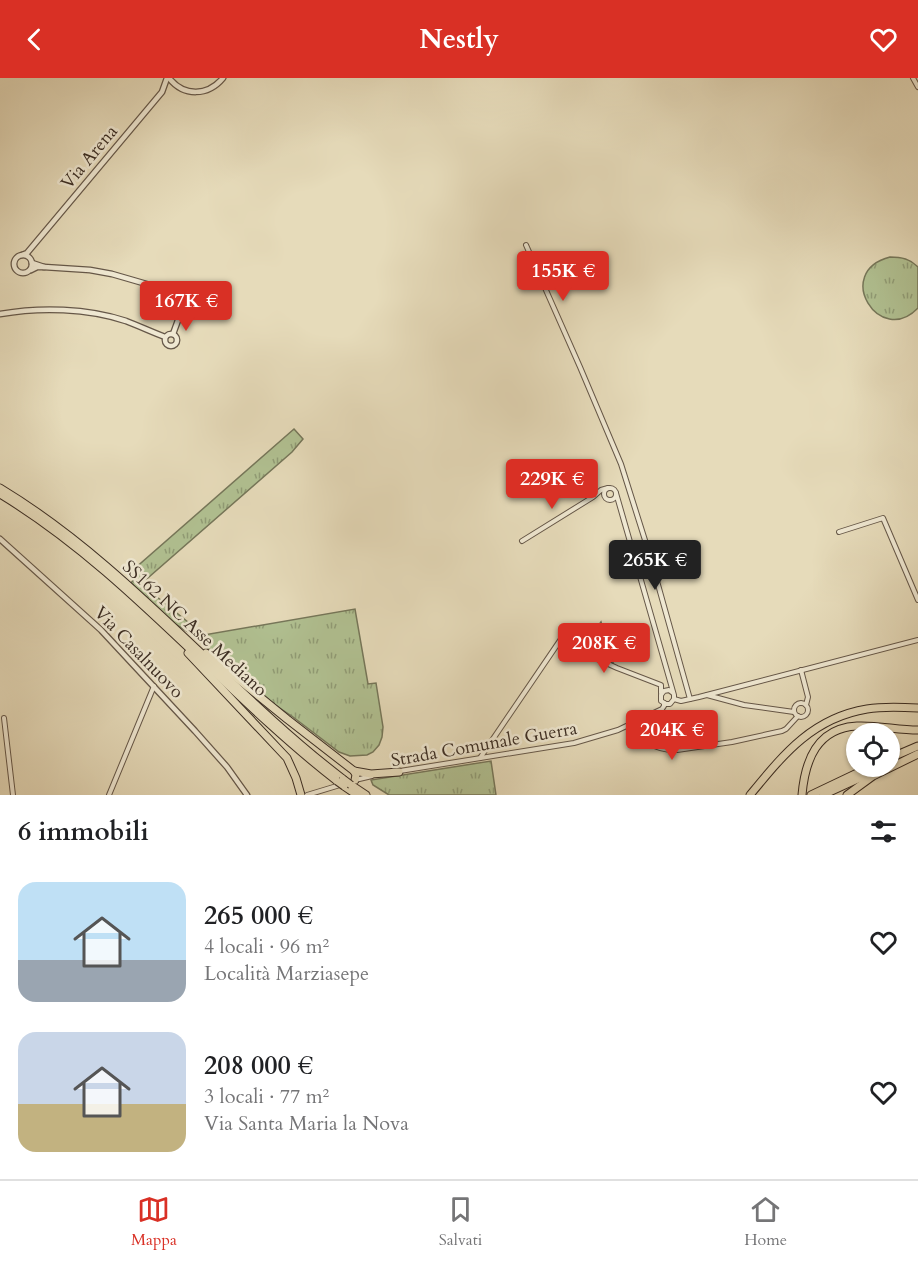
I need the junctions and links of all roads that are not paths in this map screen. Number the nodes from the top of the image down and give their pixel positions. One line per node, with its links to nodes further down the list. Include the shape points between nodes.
1 (168, 78): 4 (street); 6 (street, Via Arena)
2 (223, 78): 4 (street, via 202,92)
3 (913, 78): 5 (street)
4 (178, 87): 6 (street)
5 (918, 87)
6 (162, 92): 7 (street, Via Arena)
7 (38, 241): 9 (street, Via Arena); 10 (street, Via Arena)
8 (526, 245): 39 (street, via 621,464)
9 (22, 255): 10 (street); 12 (street, via 15,268)
10 (31, 262): 11 (street); 12 (street, Via Arena)
11 (44, 267): 12 (street); 13 (street, via 112,273)
12 (28, 271)
13 (181, 294): 14 (street); 14 (street, via 186,290 191,293 191,298)
14 (184, 302): 16 (street)
15 (0, 314): 17 (street, via 74,311 110,317)
16 (173, 334): 17 (street); 17 (street, via 177,340 172,346 166,345)
17 (165, 337)
18 (0, 488): 29 (highway, SS162 NC Asse Mediano, via 81,545)
19 (608, 488): 20 (street); 22 (street); 23 (street, via 604,493)
20 (616, 493): 23 (street); 24 (street)
21 (0, 494): 29 (highway, SS162 NC Asse Mediano, via 78,549)
22 (593, 497): 23 (street); 27 (street)
23 (608, 499): 24 (street)
24 (620, 507): 32 (street)
25 (839, 532): 28 (street, via 883,518)
26 (0, 539): 33 (street, Via Casalnuovo, via 92,622)
27 (522, 541)
28 (918, 600)
29 (177, 635): 53 (highway, via 209,655); 57 (highway, SS162 NC Asse Mediano, via 295,748); 62 (highway, via 193,660 287,758)
30 (918, 640): 31 (street)
31 (801, 670): 37 (street); 41 (street)
32 (670, 682): 34 (street); 36 (street)
33 (154, 686): 60 (street); 61 (street, Via Casalnuovo)
34 (667, 690): 35 (street); 36 (street)
35 (661, 693): 40 (street); 51 (street, via 661,685 573,648 563,636)
36 (674, 693): 38 (street)
37 (706, 694): 39 (street); 43 (street, via 744,705)
38 (674, 699): 39 (street); 40 (street, via 670,704)
39 (690, 699)
40 (664, 703): 46 (street, Strada Comunale Guerra, via 662,710)
41 (806, 705): 43 (street, via 798,704); 44 (street, via 806,714)
42 (918, 708): 66 (highway, via 865,709 823,724 795,744)
43 (794, 712): 44 (street)
44 (798, 716): 46 (street, via 782,732 677,750 651,746)
45 (4, 718): 59 (street)
46 (630, 724): 51 (street, Strada Comunale Guerra, via 574,743)
47 (918, 730): 58 (highway, via 861,726 836,731 812,754)
48 (918, 746): 50 (highway)
49 (918, 753): 52 (highway); 69 (highway, via 873,776)
50 (900, 754)
51 (480, 759): 54 (street, Strada Comunale Guerra)
52 (900, 760)
53 (354, 771): 54 (highway); 57 (highway, via 356,775)
54 (399, 772): 57 (street, Strada Comunale Guerra)
55 (849, 777): 67 (highway)
56 (861, 777): 68 (highway)
57 (346, 782): 63 (street, Strada Comunale Guerra); 64 (highway, SS162 NC Asse Mediano); 65 (highway, SS162 NC Asse Mediano)
58 (802, 794)
59 (14, 795)
60 (110, 795)
61 (247, 795)
62 (301, 795)
63 (307, 795)
64 (357, 795)
65 (366, 795)
66 (750, 795)
67 (811, 795)
68 (823, 795)
69 (847, 795)

